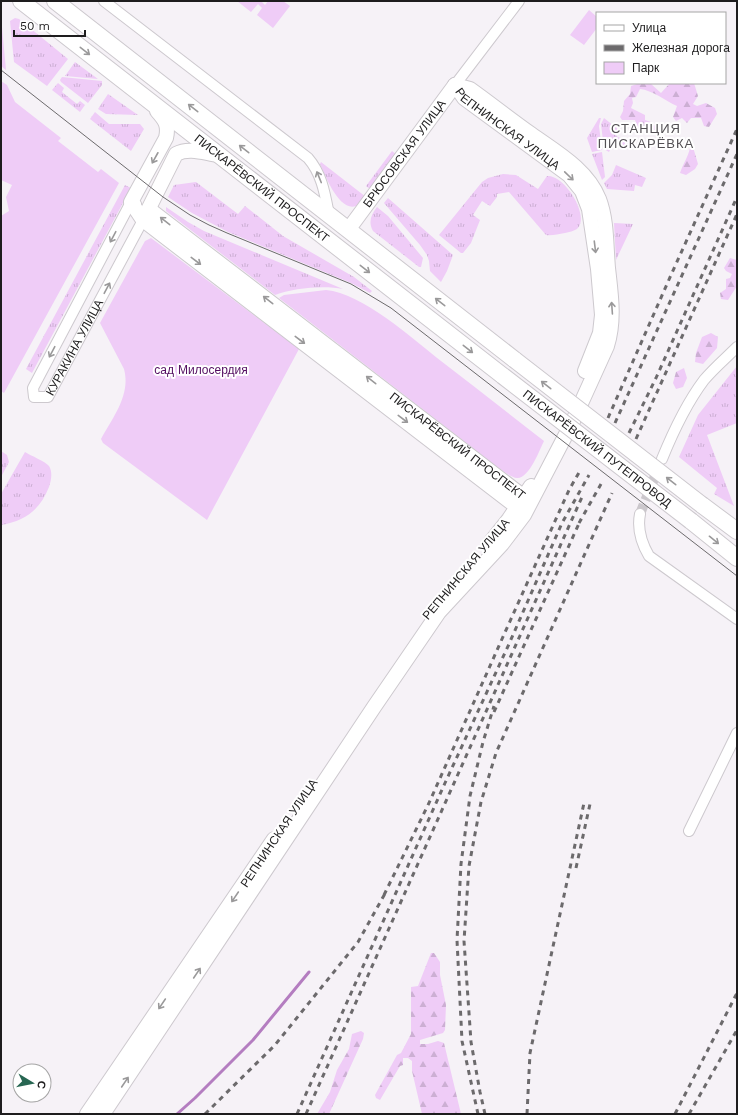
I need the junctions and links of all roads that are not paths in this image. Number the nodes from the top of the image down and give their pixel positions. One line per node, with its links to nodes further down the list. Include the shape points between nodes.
1 (21, 1): 6 (main road, ПИСКАРЁВСКИЙ ПРОСПЕКТ, one-way to 6)
2 (56, 1): 10 (main road, ПИСКАРЁВСКИЙ ПРОСПЕКТ, one-way to 2)
3 (104, 1): 10 (street, one-way to 3, via 325,190 315,166 308,158)
4 (519, 1): 5 (street, БРЮСОВСКАЯ УЛИЦА)
5 (455, 85): 11 (street, БРЮСОВСКАЯ УЛИЦА); 16 (street, РЕПНИНСКАЯ УЛИЦА, via 470,89 578,169 596,194 604,221 612,313 611,335 573,421)
6 (149, 101): 7 (main road, ПИСКАРЁВСКИЙ ПРОСПЕКТ); 8 (street, КУРАКИНА УЛИЦА, one-way to 8, via 167,122 168,130 164,143)
7 (218, 155): 9 (street, КУРАКИНА УЛИЦА, via 189,150 176,154); 14 (main road, ПИСКАРЁВСКИЙ ПРОСПЕКТ, one-way to 14)
8 (131, 202): 9 (street, ПИСКАРЁВСКИЙ ПРОСПЕКТ); 9 (street, КУРАКИНА УЛИЦА, one-way to 9, via 33,388 34,397 48,397)
9 (146, 214): 16 (street, ПИСКАРЁВСКИЙ ПРОСПЕКТ)
10 (329, 215): 11 (main road, ПИСКАРЁВСКИЙ ПРОСПЕКТ)
11 (348, 230): 13 (main road, ПИСКАРЁВСКИЙ ПРОСПЕКТ, one-way to 11)
12 (737, 347): 15 (street, via 694,395)
13 (515, 360): 18 (main road, ПИСКАРЁВСКИЙ ПУТЕПРОВОД, one-way to 13, bridge)
14 (503, 376): 19 (main road, ПИСКАРЁВСКИЙ ПУТЕПРОВОД, one-way to 19, bridge)
15 (662, 459)
16 (523, 504): 23 (street, РЕПНИНСКАЯ УЛИЦА, one-way to 23, via 437,600); 24 (street, РЕПНИНСКАЯ УЛИЦА, one-way to 16, via 439,612 514,530)
17 (640, 514): 20 (street, via 642,545 649,556)
18 (737, 531)
19 (737, 558)
20 (737, 619)
21 (737, 733): 22 (street)
22 (689, 831)
23 (87, 1114)
24 (103, 1114)

